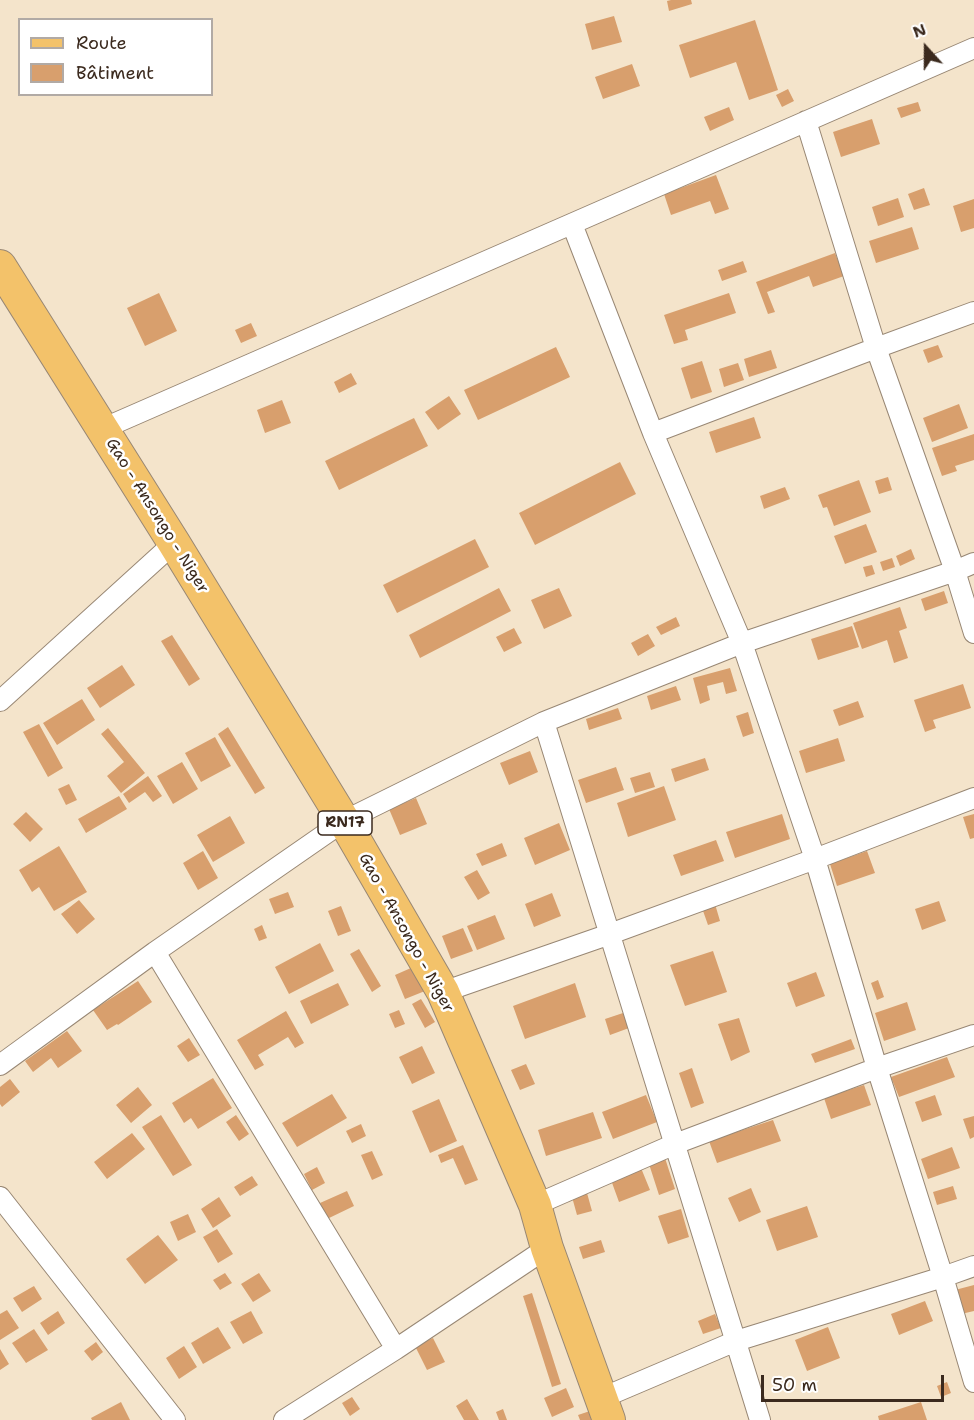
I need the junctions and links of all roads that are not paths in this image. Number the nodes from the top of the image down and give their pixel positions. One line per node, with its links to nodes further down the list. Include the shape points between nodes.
1 (974, 48): 2 (street)
2 (806, 121): 3 (street); 6 (street)
3 (572, 224): 7 (street); 8 (street)
4 (0, 266): 7 (main road, Gao - Ansongo - Niger / RN17)
5 (974, 312): 6 (street)
6 (876, 348): 8 (street); 11 (street)
7 (102, 429): 9 (main road, Gao - Ansongo - Niger / RN17)
8 (653, 433): 13 (street)
9 (174, 543): 14 (street); 17 (main road, Gao - Ansongo - Niger / RN17)
10 (974, 563): 11 (street)
11 (955, 571): 12 (street); 13 (street)
12 (974, 633)
13 (742, 643): 15 (street); 18 (street)
14 (0, 701)
15 (544, 722): 17 (street); 19 (street)
16 (974, 798): 18 (street)
17 (344, 821): 20 (street); 21 (main road, Gao - Ansongo - Niger / RN17)
18 (815, 859): 19 (street); 24 (street)
19 (610, 934): 21 (street); 25 (street)
20 (155, 952): 23 (street); 32 (street)
21 (443, 992): 27 (main road, Gao - Ansongo - Niger / RN17)
22 (974, 1035): 24 (street)
23 (0, 1065)
24 (877, 1068): 25 (street); 30 (street)
25 (675, 1144): 27 (street); 31 (street)
26 (0, 1197): 35 (street)
27 (535, 1205): 28 (main road, Gao - Ansongo - Niger / RN17)
28 (547, 1248): 32 (street); 34 (main road, Gao - Ansongo - Niger / RN17)
29 (974, 1266): 30 (street)
30 (944, 1277): 31 (street); 33 (street)
31 (736, 1341): 34 (street); 37 (street)
32 (396, 1349): 36 (street)
33 (974, 1382)
34 (606, 1409)
35 (175, 1420)
36 (284, 1420)
37 (760, 1420)

